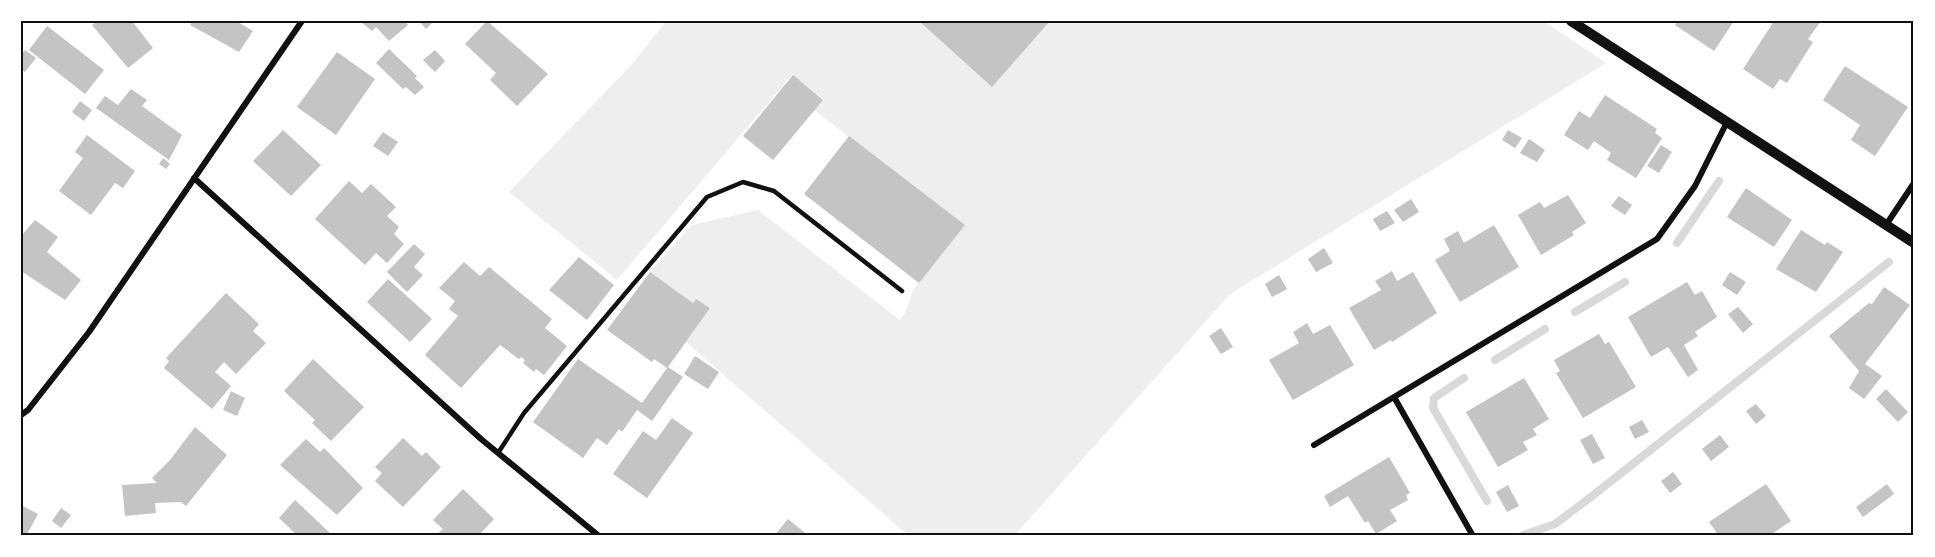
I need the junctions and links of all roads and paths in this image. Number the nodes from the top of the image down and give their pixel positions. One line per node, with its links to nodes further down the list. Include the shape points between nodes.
1 (302, 21): 4 (street)
2 (1571, 21): 3 (street)
3 (1727, 122): 6 (street); 9 (street, via 1695,186 1657,239)
4 (194, 178): 10 (street, via 89,332); 12 (street)
5 (1914, 183): 6 (street)
6 (1886, 225): 7 (street)
7 (1914, 243)
8 (902, 291): 12 (lane, via 774,191 743,182 707,197 524,412)
9 (1394, 397): 11 (street); 14 (street)
10 (21, 415)
11 (1314, 445)
12 (498, 453): 13 (street)
13 (599, 536)
14 (1473, 536)

